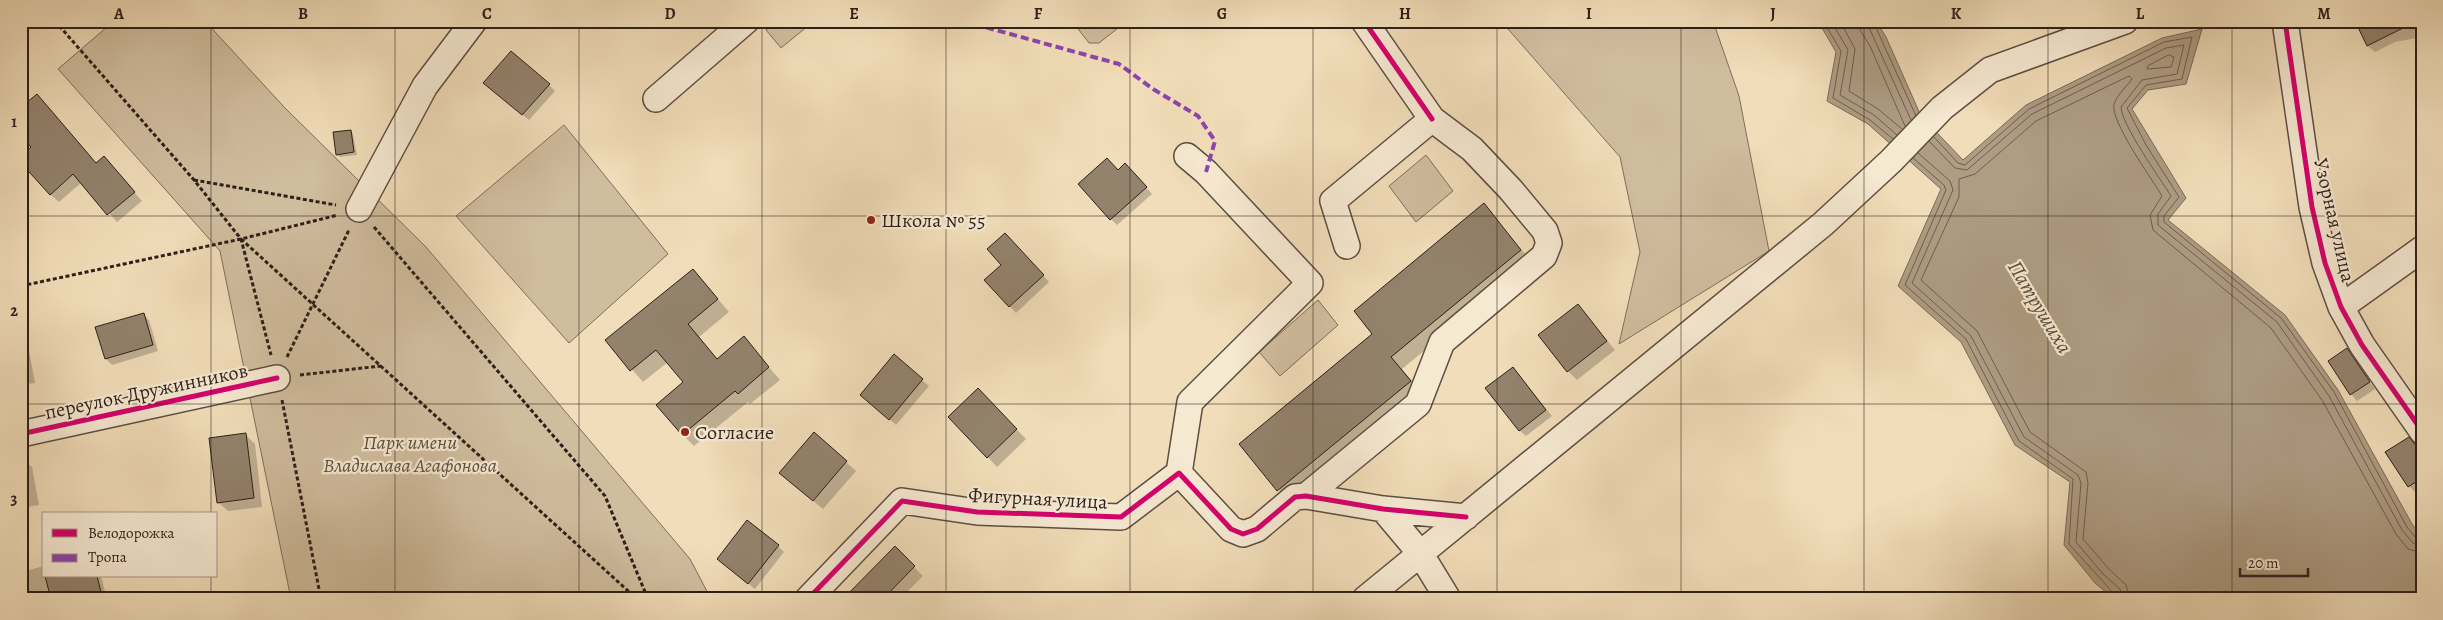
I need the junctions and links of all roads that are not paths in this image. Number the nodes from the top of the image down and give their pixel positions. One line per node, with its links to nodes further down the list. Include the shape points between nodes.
1 (474, 21): 9 (street, via 425,86)
2 (746, 21): 6 (street)
3 (1364, 21): 7 (street)
4 (2126, 21): 19 (street, via 1990,70 1942,108 1823,224)
5 (2285, 21): 12 (street, Узорная улица, via 2312,207 2325,263)
6 (656, 100)
7 (1432, 119): 10 (street, via 1333,201); 17 (street, via 1472,149 1545,232 1549,243 1544,256 1442,342 1418,404)
8 (1187, 156): 16 (street, via 1206,172 1310,283 1190,402)
9 (359, 209)
10 (1347, 246)
11 (2422, 249): 12 (street)
12 (2341, 307): 14 (street, Узорная улица, via 2362,345)
13 (277, 378): 15 (street, переулок Дружинников)
14 (2422, 432)
15 (21, 434)
16 (1179, 473): 17 (street, via 1231,528 1243,534 1257,529 1295,496); 21 (street, Фигурная улица, via 1121,517 977,512 902,501)
17 (1306, 496): 18 (street)
18 (1383, 509): 19 (street); 20 (street)
19 (1466, 517): 20 (street)
20 (1420, 553): 22 (street); 23 (street)
21 (808, 599)
22 (1365, 599)
23 (1448, 599)

